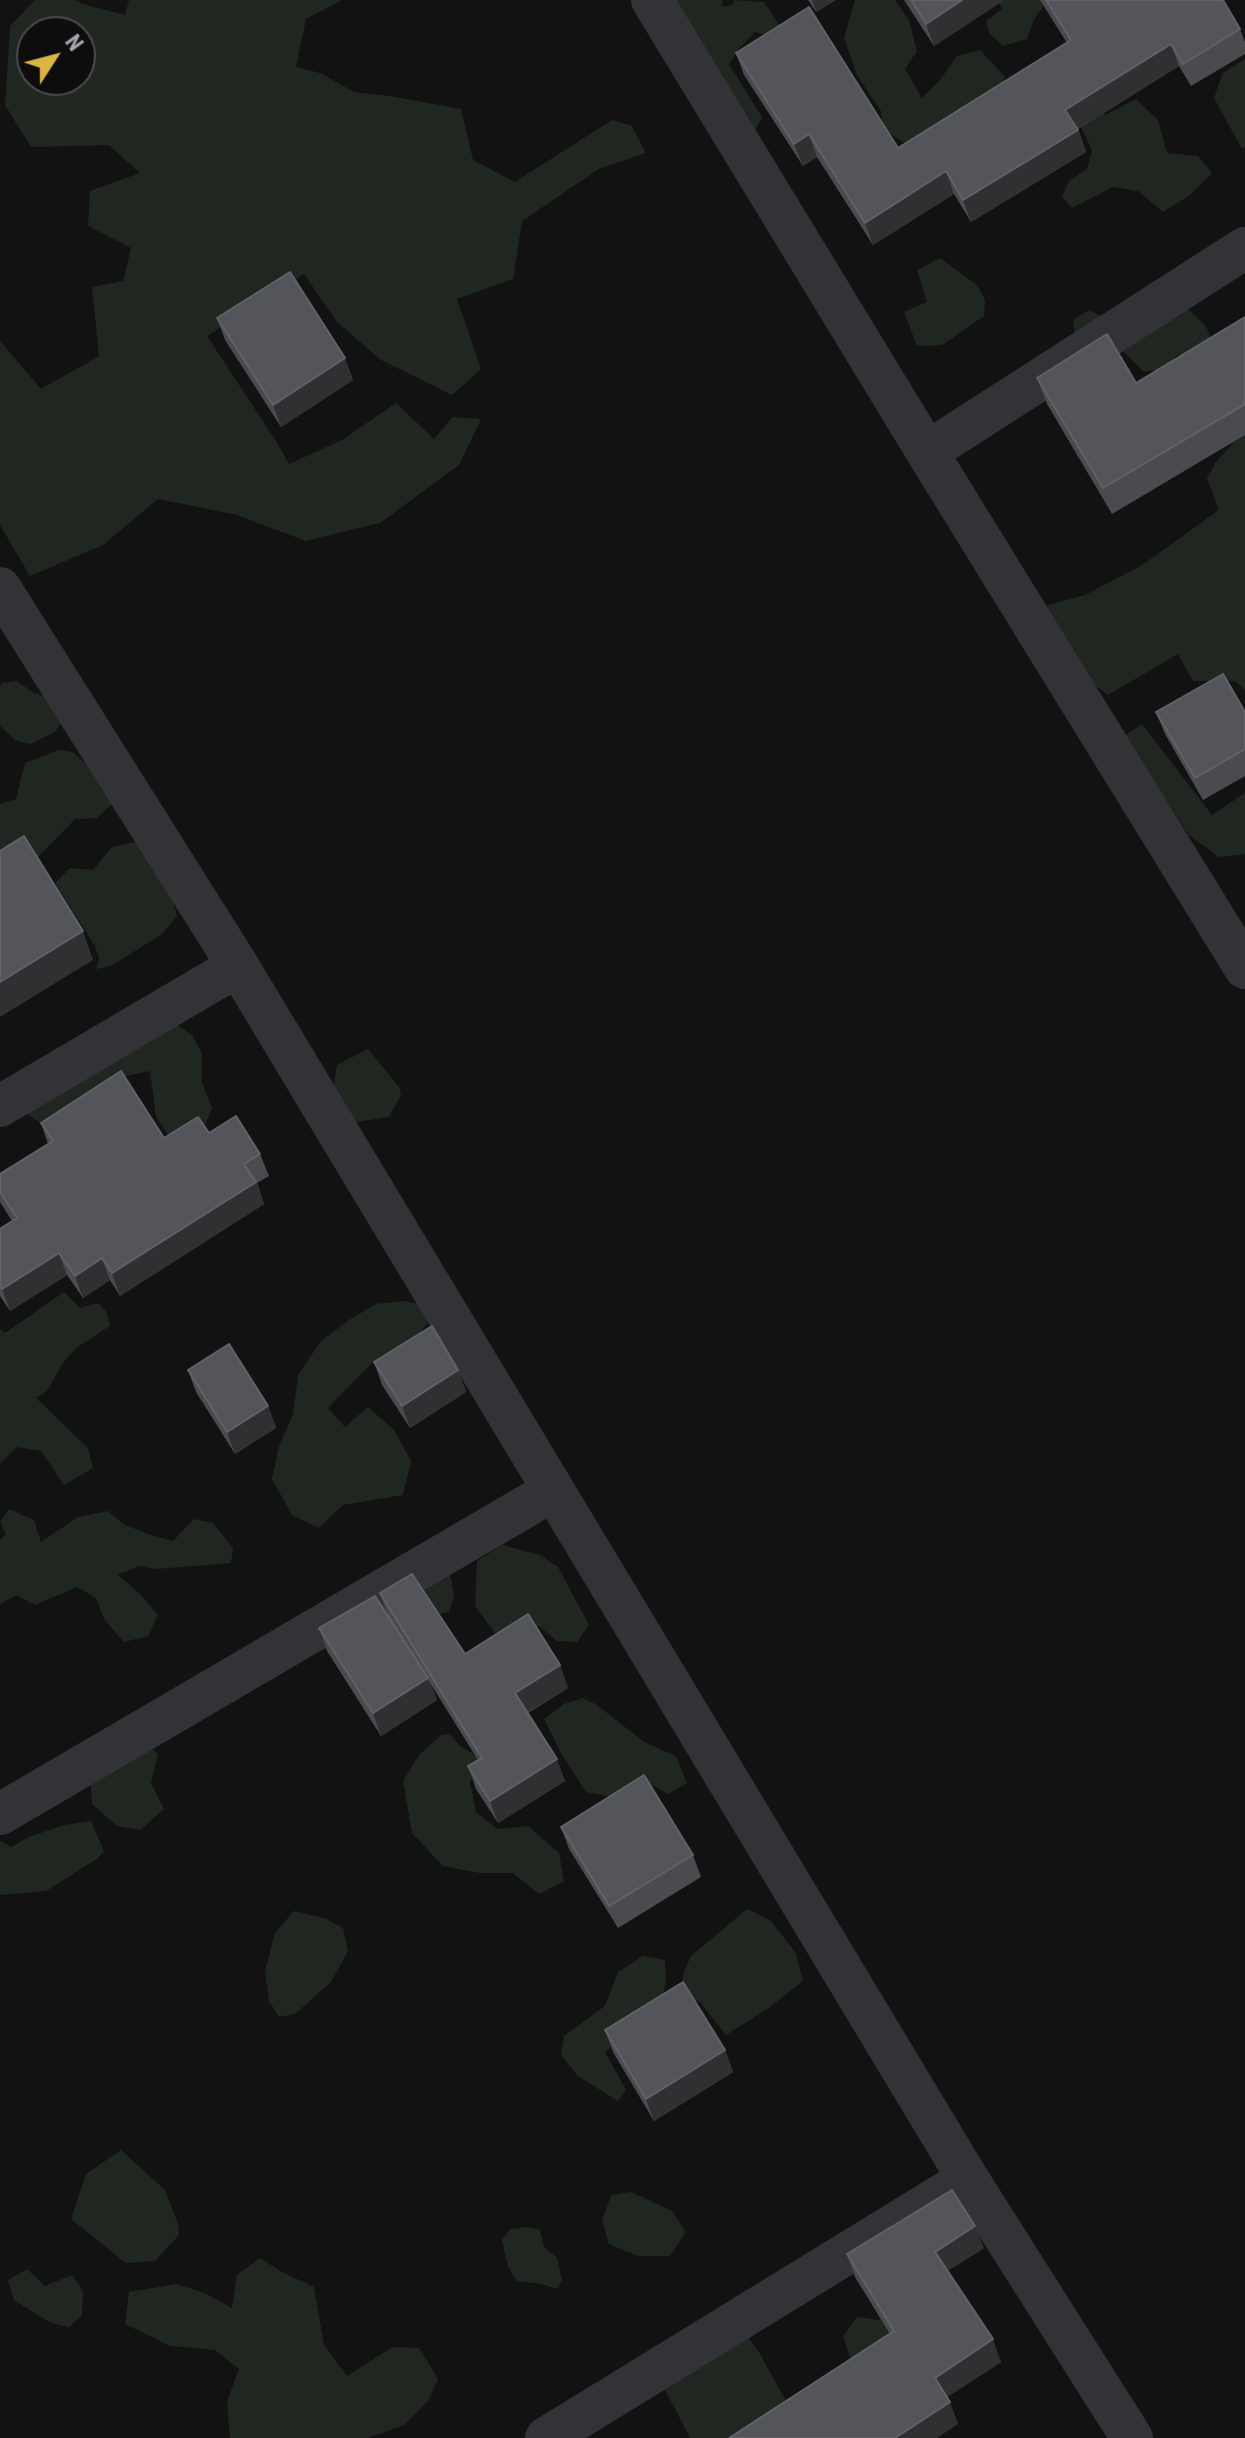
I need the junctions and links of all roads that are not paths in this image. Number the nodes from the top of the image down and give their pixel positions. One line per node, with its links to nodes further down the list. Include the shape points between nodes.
1 (652, 0): 3 (street)
2 (1245, 248): 3 (street)
3 (927, 452): 6 (street)
4 (0, 588): 5 (street)
5 (238, 966): 7 (street); 8 (street)
6 (1245, 967)
7 (0, 1106)
8 (552, 1491): 9 (street); 10 (street)
9 (0, 1814)
10 (968, 2179): 11 (street); 12 (street)
11 (546, 2438)
12 (1132, 2438)

